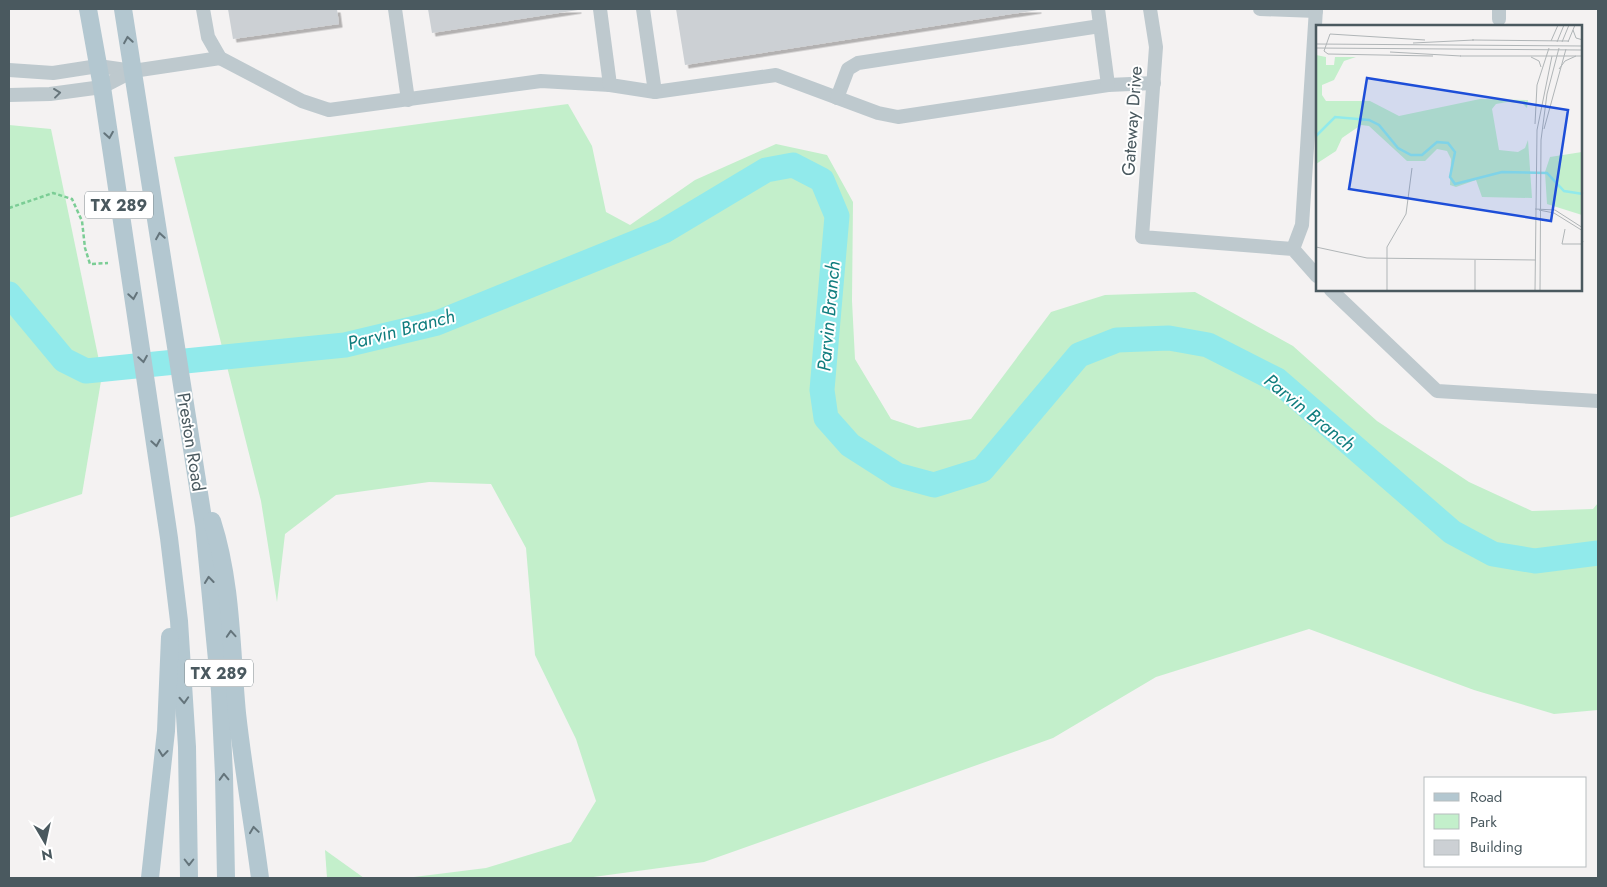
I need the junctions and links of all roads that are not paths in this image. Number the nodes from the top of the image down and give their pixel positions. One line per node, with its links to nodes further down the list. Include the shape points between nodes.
1 (88, 9): 13 (main road, Preston Road / TX 289)
2 (124, 9): 15 (main road, Preston Road / TX 289, one-way to 2)
3 (203, 9): 12 (street, via 208,37)
4 (395, 9): 23 (street)
5 (600, 9): 18 (street)
6 (643, 9): 20 (street)
7 (1098, 9): 11 (street)
8 (1150, 9): 16 (street, Gateway Drive, via 1156,47)
9 (1260, 9): 10 (street)
10 (1316, 10): 24 (street, via 1302,225)
11 (1100, 26): 17 (street); 22 (street, via 858,63 848,70)
12 (220, 58): 15 (street); 23 (street, via 302,101 329,110)
13 (98, 66): 14 (street, via 53,73); 15 (street); 19 (main road, Preston Road / TX 289)
14 (9, 70)
15 (134, 71): 19 (street); 28 (main road, Preston Road / TX 289, one-way to 15)
16 (1154, 83): 17 (street); 24 (street, Gateway Drive, via 1142,237)
17 (1108, 85): 22 (street, via 898,117)
18 (610, 86): 20 (street); 23 (street, via 542,81)
19 (102, 87): 21 (street, one-way to 19, via 50,94); 29 (main road, Preston Road / TX 289, one-way to 29)
20 (655, 92): 22 (street, via 776,75)
21 (9, 95)
22 (837, 98)
23 (408, 100)
24 (1293, 249): 25 (street)
25 (1316, 275)
26 (1331, 291): 27 (street, via 1437,390)
27 (1598, 401)
28 (196, 468): 32 (main road, Preston Road / TX 289, one-way to 28, via 220,691); 33 (main road, one-way to 28, via 237,713 229,604 216,533)
29 (164, 494): 30 (main road, one-way to 30, via 170,661); 31 (main road, Preston Road / TX 289, one-way to 31, via 182,663)
30 (150, 878)
31 (189, 878)
32 (226, 878)
33 (260, 878)

